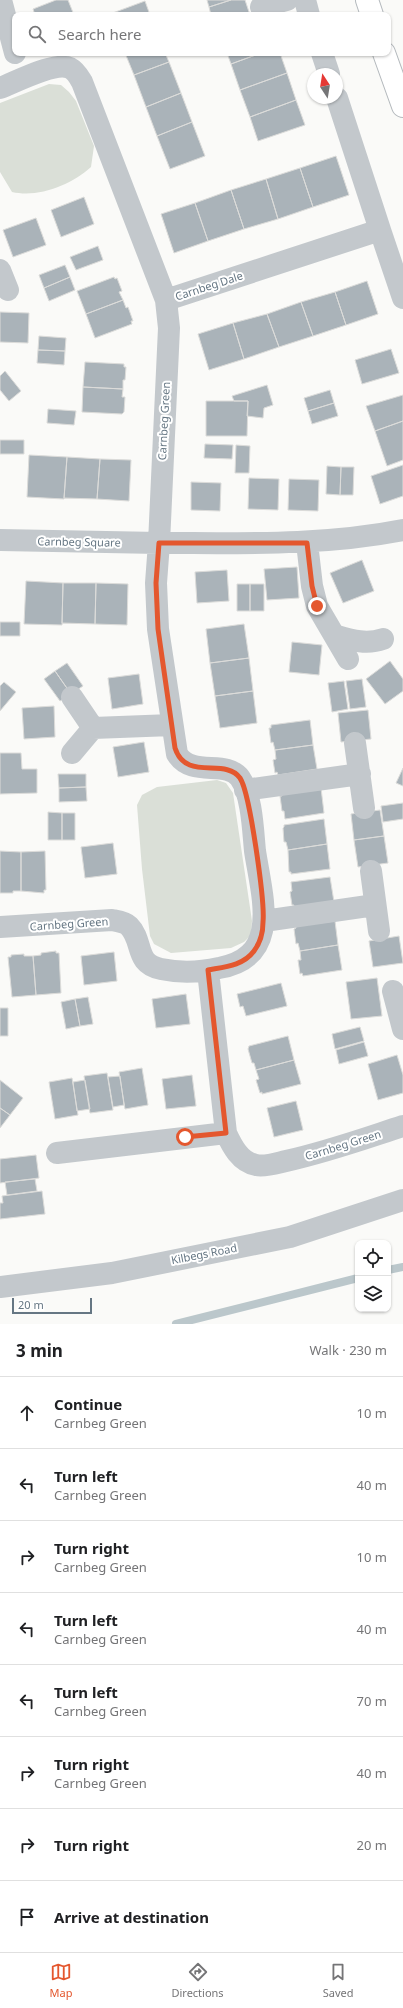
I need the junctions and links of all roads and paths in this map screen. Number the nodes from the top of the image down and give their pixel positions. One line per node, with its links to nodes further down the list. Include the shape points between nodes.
1 (1, 0): 8 (street)
2 (287, 0): 5 (street)
3 (304, 0): 6 (street)
4 (367, 0): 7 (highway)
5 (262, 7)
6 (309, 12)
7 (371, 12)
8 (12, 42)
9 (16, 56): 13 (street)
10 (323, 56): 12 (street)
11 (387, 62): 15 (highway); 17 (highway)
12 (327, 68)
13 (26, 78): 14 (street, Carnbeg Dale); 20 (street, Carnbeg Dale, via 62,66 71,68 82,82)
14 (0, 88)
15 (403, 99)
16 (339, 104): 18 (street)
17 (403, 106)
18 (380, 230): 19 (street); 20 (street, Carnbeg Dale)
19 (403, 298)
20 (166, 300): 23 (street, Carnbeg Green, via 169,328)
21 (403, 530): 24 (street)
22 (0, 540): 23 (street, Carnbeg Square)
23 (159, 543): 24 (street); 29 (street, Carnbeg Green, via 156,583 158,629)
24 (307, 543): 25 (street, via 317,606)
25 (334, 635): 26 (street, via 356,642); 27 (street)
26 (383, 640)
27 (348, 659)
28 (72, 697): 30 (street)
29 (172, 726): 30 (street); 34 (street, Carnbeg Green, via 175,748 180,759 194,767 232,772 240,778)
30 (93, 728): 32 (street)
31 (355, 743): 33 (street)
32 (72, 753)
33 (360, 774): 34 (street); 35 (street)
34 (245, 790): 38 (street, Carnbeg Green)
35 (364, 808)
36 (371, 871): 37 (street)
37 (375, 905): 38 (street); 40 (street)
38 (264, 921): 41 (street, Carnbeg Green, via 258,942 247,958 238,964)
39 (0, 927): 41 (street, Carnbeg Green, via 112,920 129,926 144,960 155,968 176,971)
40 (379, 931)
41 (208, 970): 45 (street, Carnbeg Green)
42 (393, 991): 43 (street)
43 (403, 1029)
44 (403, 1126): 45 (street, Carnbeg Green, via 325,1153 266,1165 256,1165 244,1160 233,1148)
45 (226, 1133): 46 (street)
46 (57, 1152)
47 (403, 1200): 48 (street, Kilbegs Road, via 290,1237 112,1273)
48 (0, 1287)

